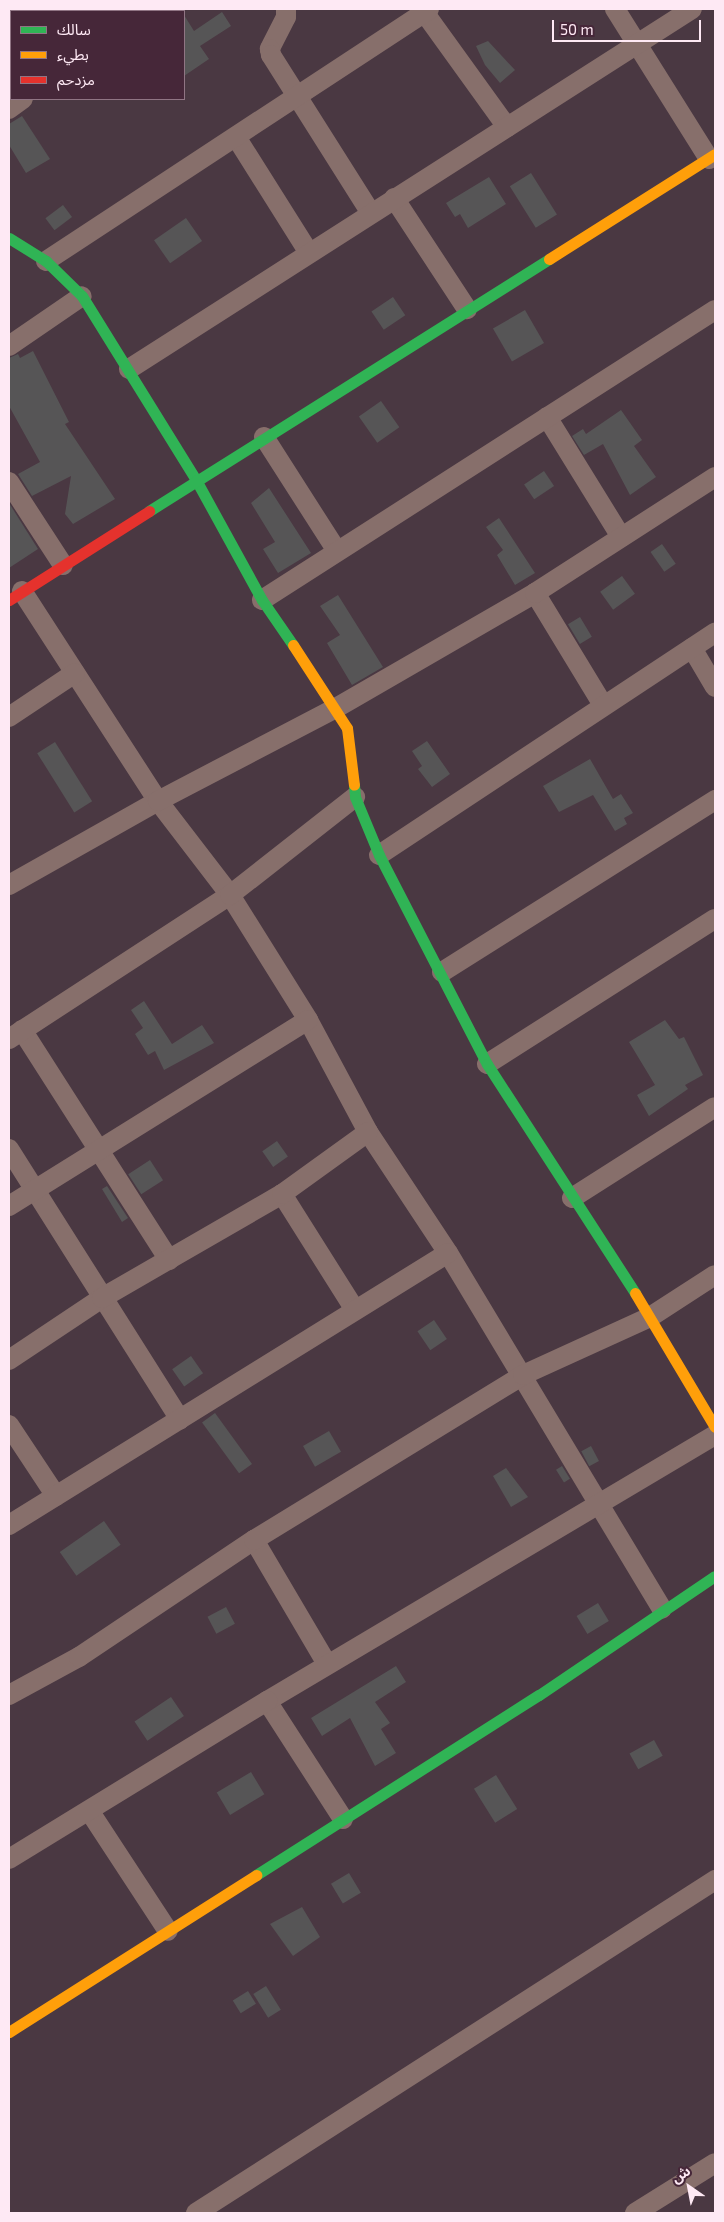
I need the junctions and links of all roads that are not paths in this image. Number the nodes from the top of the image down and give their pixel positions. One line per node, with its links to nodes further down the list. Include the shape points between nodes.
1 (286, 9): 6 (street, via 286,17 270,49)
2 (615, 9): 5 (street)
3 (692, 9): 5 (street)
4 (427, 10): 6 (street); 9 (street)
5 (638, 44): 9 (street); 11 (street)
6 (297, 98): 10 (street); 13 (street)
7 (22, 100): 8 (street)
8 (9, 110)
9 (507, 127): 12 (street)
10 (236, 137): 15 (street); 16 (street)
11 (712, 156): 18 (street)
12 (394, 198): 13 (street); 18 (street)
13 (371, 213): 15 (street)
14 (9, 238): 16 (street)
15 (309, 253): 21 (street)
16 (46, 261): 17 (street)
17 (82, 296): 20 (street); 21 (street)
18 (467, 309): 23 (street)
19 (715, 310): 22 (street)
20 (9, 346)
21 (129, 369): 25 (street)
22 (547, 417): 27 (street); 28 (street)
23 (264, 437): 25 (street); 28 (street)
24 (715, 477): 27 (street)
25 (196, 480): 29 (street); 32 (street)
26 (9, 482): 29 (street)
27 (622, 537): 30 (street)
28 (337, 551): 32 (street)
29 (63, 565): 31 (street)
30 (535, 593): 37 (street); 38 (street)
31 (15, 596): 35 (street)
32 (262, 600): 38 (street)
33 (715, 633): 34 (street)
34 (692, 648): 36 (street); 37 (street)
35 (74, 673): 39 (street); 41 (street)
36 (715, 687)
37 (603, 704): 43 (street)
38 (336, 708): 40 (street, via 347,728 352,749); 41 (street)
39 (9, 717)
40 (355, 797): 43 (street); 45 (street)
41 (158, 800): 44 (street); 45 (street)
42 (715, 800): 47 (street)
43 (378, 855): 47 (street)
44 (9, 885)
45 (230, 895): 48 (street); 49 (street)
46 (715, 918): 50 (street)
47 (442, 972): 50 (street)
48 (308, 1020): 52 (street); 54 (street)
49 (16, 1035): 54 (street)
50 (487, 1064): 57 (street)
51 (715, 1107): 57 (street)
52 (368, 1132): 56 (street); 59 (street)
53 (9, 1149): 55 (street)
54 (100, 1150): 55 (street); 60 (street)
55 (34, 1190): 58 (street); 62 (street)
56 (282, 1194): 60 (street); 63 (street)
57 (572, 1198): 64 (street)
58 (9, 1206)
59 (448, 1253): 63 (street); 66 (street)
60 (169, 1260): 62 (street)
61 (715, 1275): 64 (street)
62 (102, 1298): 65 (street); 67 (street)
63 (355, 1310): 67 (street)
64 (650, 1317): 66 (street); 69 (street)
65 (9, 1360)
66 (523, 1375): 72 (street); 74 (street)
67 (180, 1418): 71 (street)
68 (9, 1425): 71 (street)
69 (715, 1427)
70 (715, 1435): 72 (street)
71 (56, 1496): 73 (street)
72 (598, 1503): 76 (street); 77 (street)
73 (9, 1525)
74 (254, 1540): 77 (street); 78 (street, via 79,1657)
75 (715, 1576): 76 (street)
76 (662, 1609): 81 (street, via 539,1695)
77 (327, 1664): 79 (street)
78 (9, 1695)
79 (267, 1701): 80 (street); 81 (street)
80 (90, 1812): 82 (street); 84 (street)
81 (343, 1819): 84 (street)
82 (9, 1859)
83 (715, 1880): 87 (street)
84 (168, 1931): 85 (street)
85 (9, 2032)
86 (715, 2163): 88 (street)
87 (196, 2213)
88 (635, 2213)

